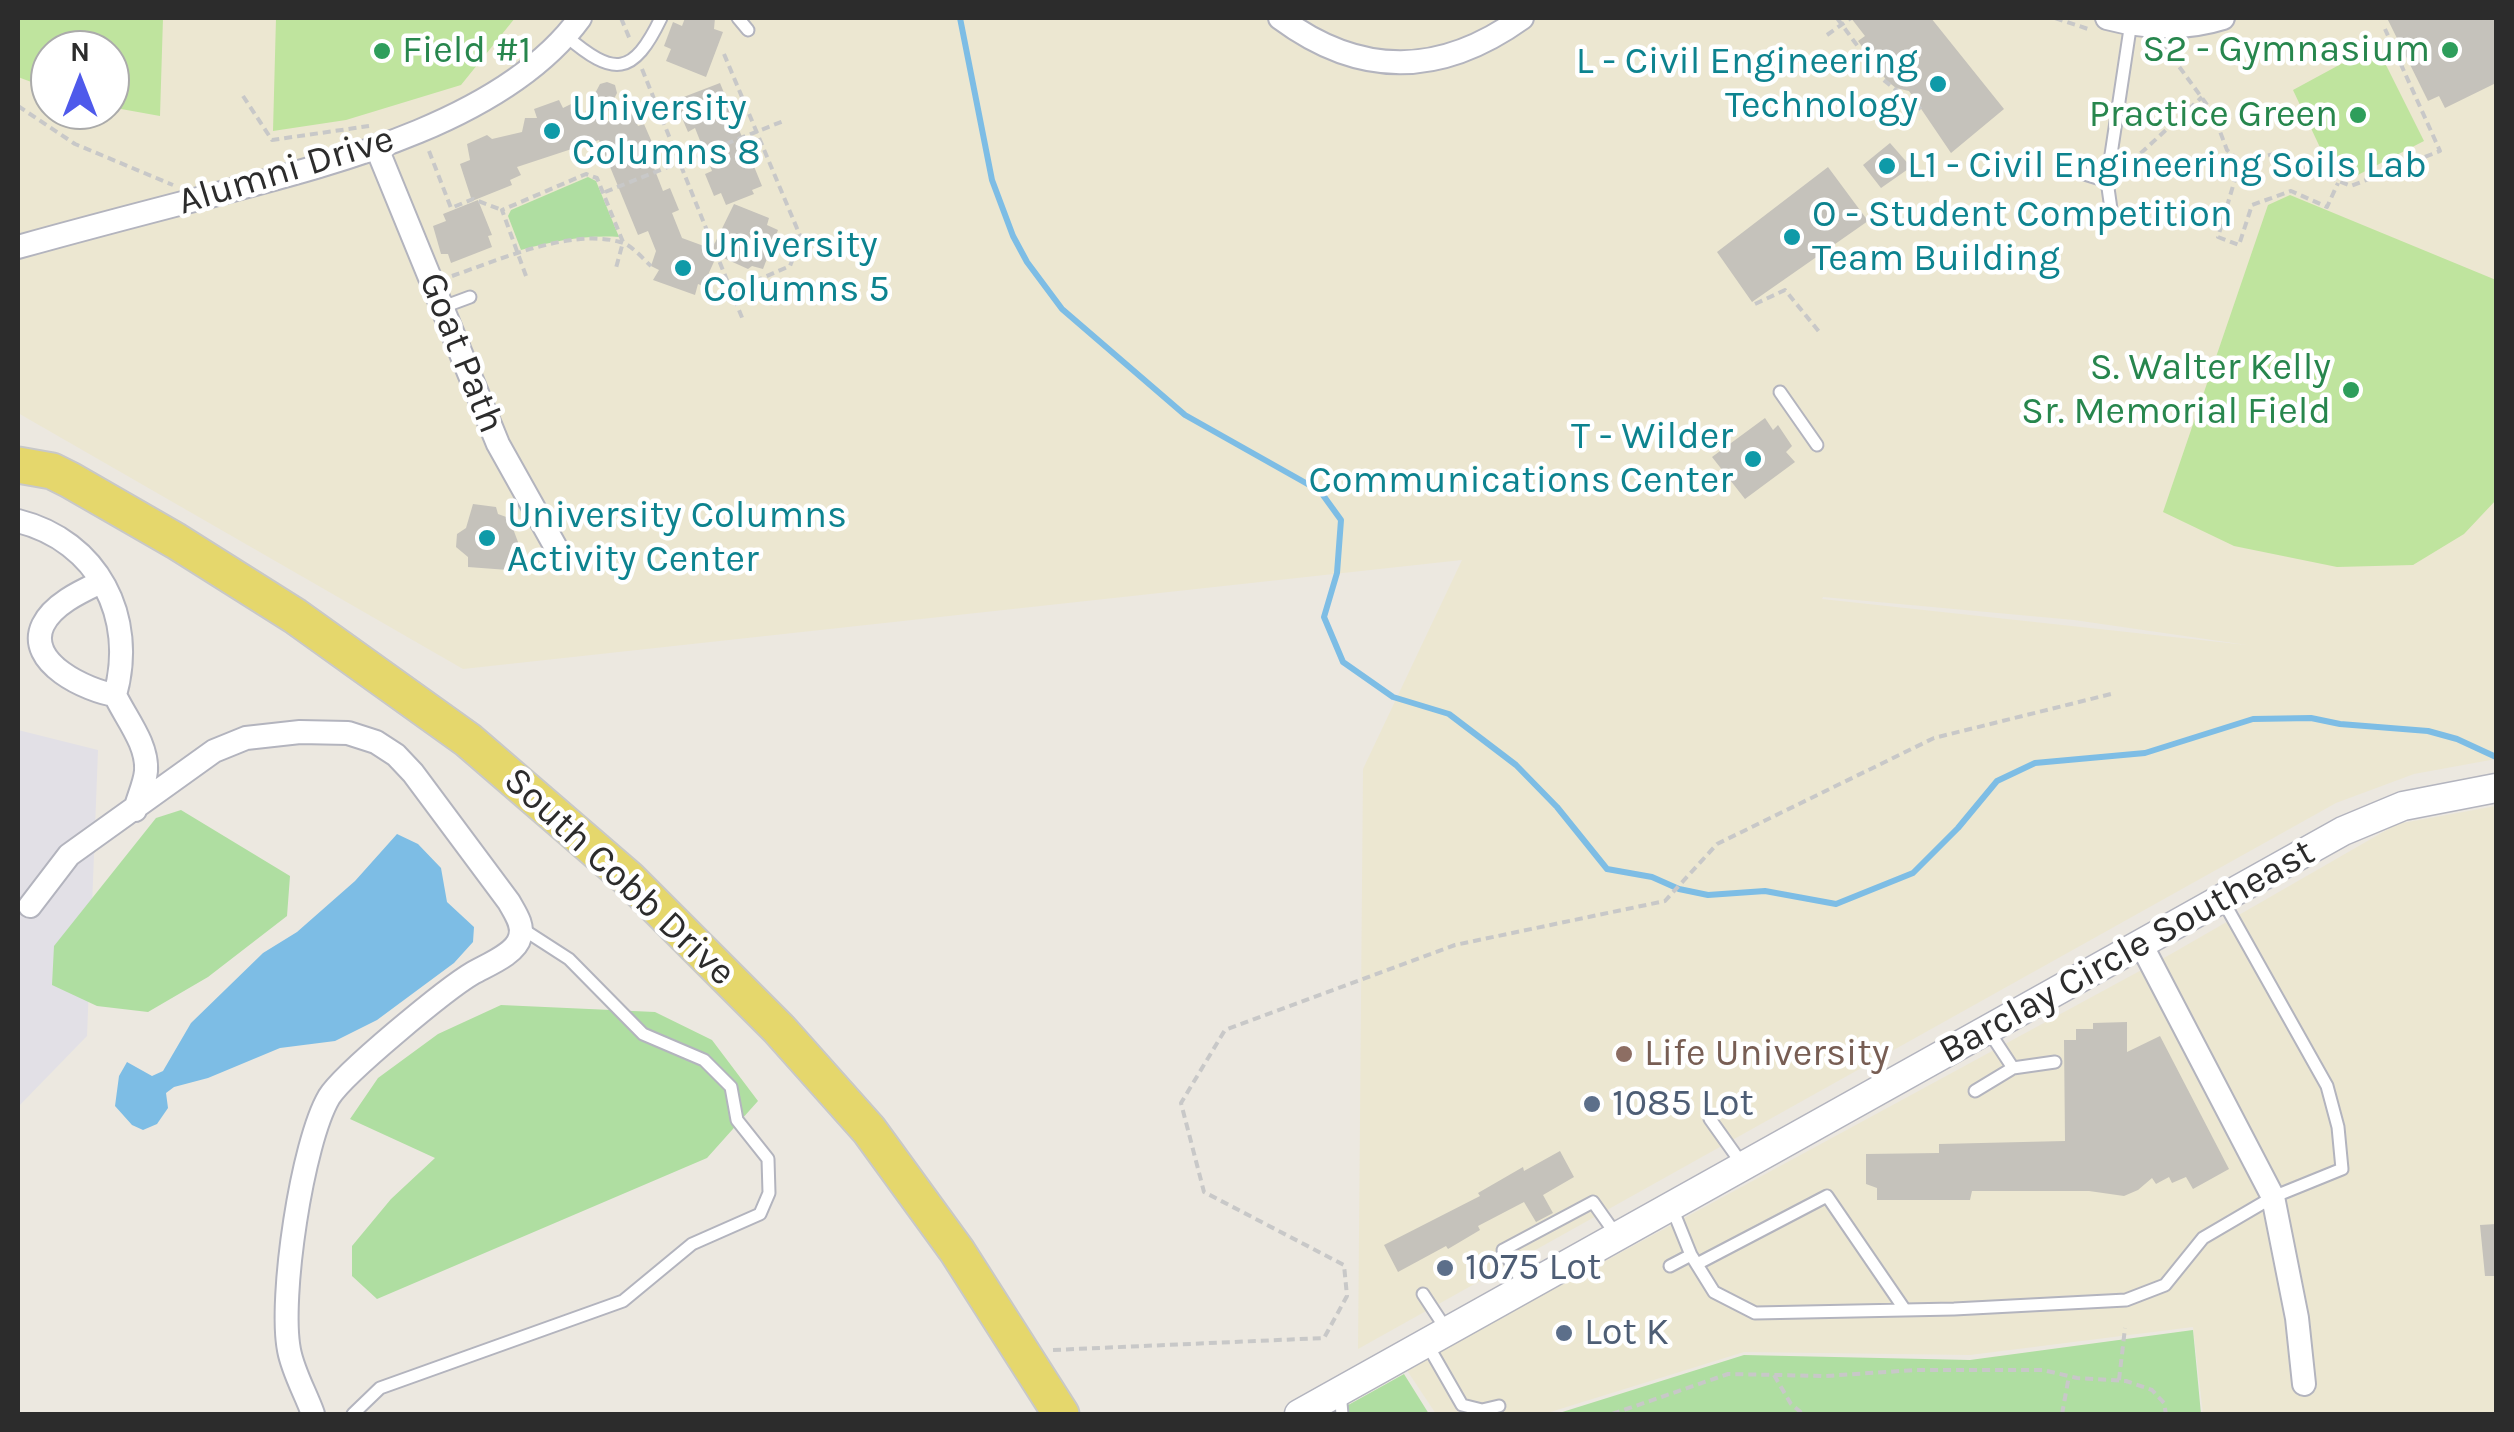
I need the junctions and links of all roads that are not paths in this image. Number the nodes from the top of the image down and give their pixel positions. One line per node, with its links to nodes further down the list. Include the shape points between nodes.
1 (660, 18): 8 (lane, via 639,63 600,62)
2 (738, 18): 9 (lane)
3 (1280, 18): 4 (street, via 1329,48 1412,63 1464,51)
4 (1522, 18)
5 (2223, 18): 6 (street, via 2182,25)
6 (2131, 20): 7 (street); 12 (lane)
7 (2098, 24)
8 (573, 27): 10 (street, Alumni Drive, via 520,79)
9 (748, 30)
10 (387, 142): 14 (street, Alumni Drive, via 312,170); 16 (street, Goat Path)
11 (2075, 171): 12 (lane)
12 (2107, 181): 13 (lane)
13 (2112, 216)
14 (18, 247)
15 (470, 297): 16 (lane)
16 (443, 307): 22 (street, Goat Path, via 506,462)
17 (1780, 392): 19 (lane)
18 (18, 440): 20 (main road, South Cobb Drive, via 36,449)
19 (1816, 446)
20 (34, 468): 51 (main road, South Cobb Drive, via 234,576 411,696 628,879 779,1028 858,1117 936,1221)
21 (18, 521): 23 (street, via 66,541)
22 (559, 553)
23 (101, 582): 24 (street, via 120,625 123,653); 24 (street, via 72,596 44,624 42,636 51,664 70,680)
24 (115, 694): 26 (street, via 138,738 146,772)
25 (2496, 788): 27 (street, Barclay Circle Southeast, via 2422,800)
26 (134, 810): 28 (street, via 69,855); 29 (street, via 214,751 246,738 348,733 376,742 413,773 509,902)
27 (2222, 899): 30 (street, Barclay Circle Southeast); 37 (lane, via 2327,1086 2338,1127 2342,1170)
28 (24, 910)
29 (520, 928): 49 (street, via 513,949 466,977 370,1057 331,1094 320,1115 305,1164 288,1284 290,1355); 50 (lane, via 568,958 643,1034 718,1072 731,1087 737,1120 768,1159 769,1193 760,1214 692,1244 624,1301 380,1388)
30 (2141, 944): 31 (street, Barclay Circle Southeast); 37 (street)
31 (1988, 1030): 33 (lane); 36 (street, Barclay Circle Southeast)
32 (2054, 1062): 33 (lane)
33 (2012, 1068): 34 (lane)
34 (1974, 1092)
35 (1710, 1119): 36 (lane)
36 (1744, 1167): 38 (street, Barclay Circle Southeast)
37 (2273, 1196): 44 (lane, via 2203,1238 2165,1285 2126,1300); 46 (street)
38 (1672, 1208): 39 (street, Barclay Circle Southeast); 40 (lane)
39 (1618, 1238): 42 (street, Barclay Circle Southeast); 42 (lane, via 1593,1202 1502,1250)
40 (1694, 1260): 41 (lane); 44 (lane, via 1714,1292 1755,1313); 44 (lane, via 1827,1196)
41 (1670, 1266)
42 (1527, 1289): 45 (street, Barclay Circle Southeast)
43 (1423, 1294): 45 (lane)
44 (1905, 1310)
45 (1438, 1338): 47 (street, Barclay Circle Southeast); 48 (lane, via 1462,1404 1475,1410)
46 (2304, 1384)
47 (1341, 1403): 52 (street, Barclay Circle Southeast)
48 (1499, 1406)
49 (307, 1412)
50 (352, 1414)
51 (1062, 1414)
52 (1300, 1414)

